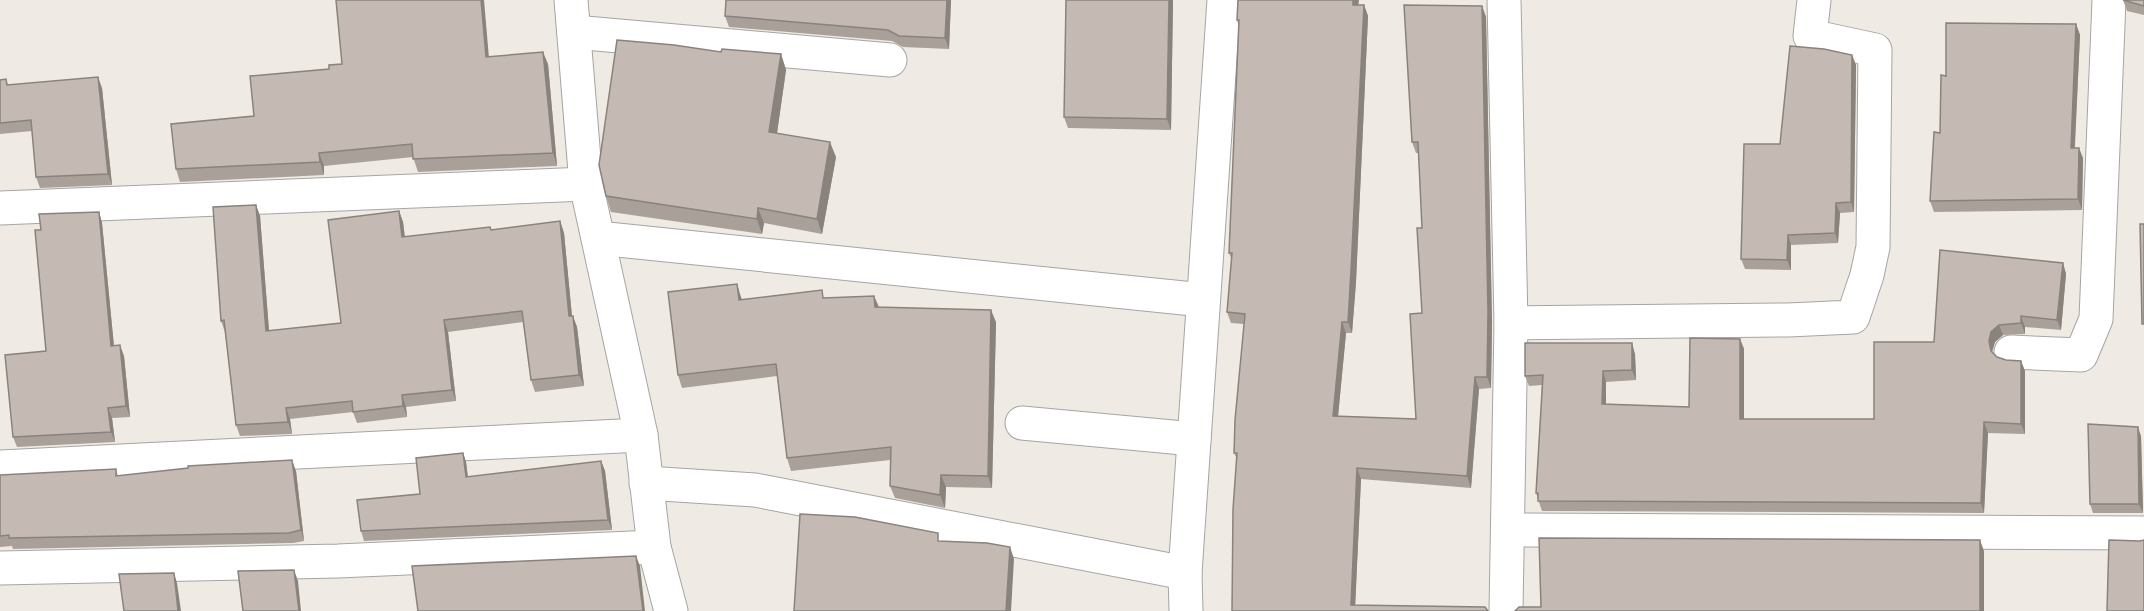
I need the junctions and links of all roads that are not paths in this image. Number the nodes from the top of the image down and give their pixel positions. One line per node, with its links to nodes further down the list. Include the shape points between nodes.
1 (571, 0): 6 (street)
2 (1224, 0): 11 (street)
3 (1504, 0): 12 (street)
4 (1814, 0): 12 (street, via 1810,36 1875,50 1873,247 1853,317)
5 (2109, 0): 13 (street, via 2096,319 2081,355)
6 (574, 33): 7 (street); 8 (street)
7 (890, 60)
8 (586, 184): 9 (street); 10 (street)
9 (0, 208)
10 (598, 238): 11 (street); 15 (street)
11 (1203, 300): 16 (street)
12 (1511, 323): 19 (street)
13 (2011, 352)
14 (1022, 423): 16 (street)
15 (641, 435): 17 (street); 18 (street)
16 (1194, 439): 23 (street)
17 (0, 467)
18 (646, 483): 21 (street); 23 (street, via 755,490)
19 (1508, 530): 20 (street); 26 (street)
20 (2144, 533)
21 (654, 547): 22 (street, via 338,561); 24 (street)
22 (0, 568)
23 (1185, 573): 25 (street)
24 (671, 611)
25 (1185, 611)
26 (1506, 611)

